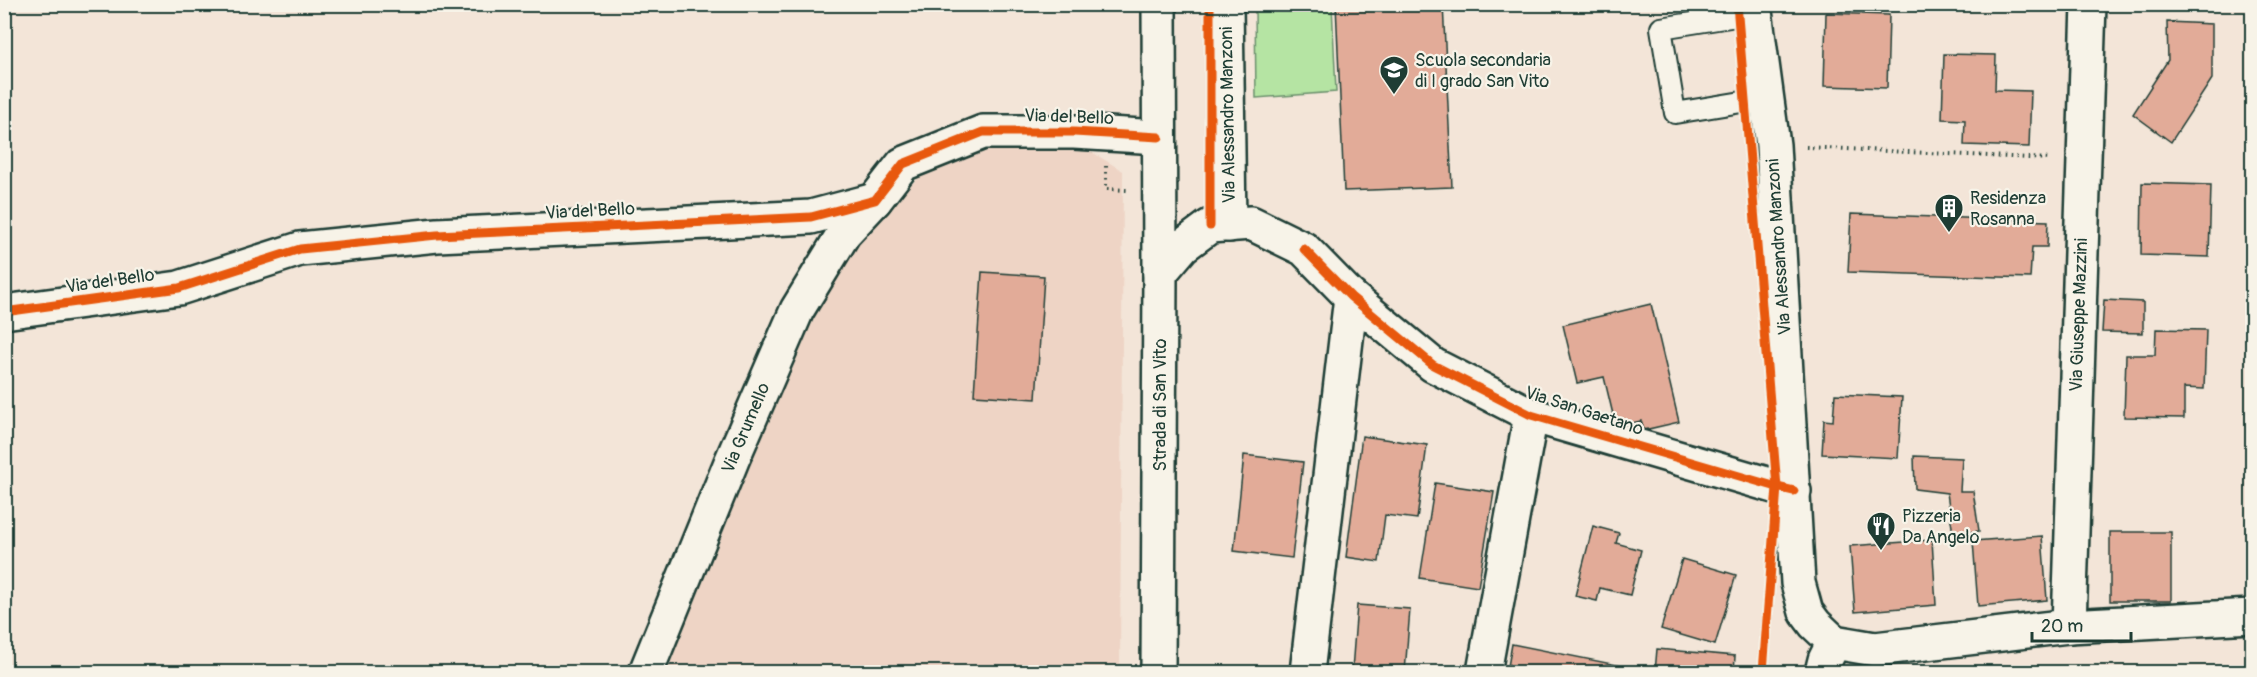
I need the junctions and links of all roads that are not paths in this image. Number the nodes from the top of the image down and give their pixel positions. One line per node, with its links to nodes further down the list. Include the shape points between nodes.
1 (1159, 4): 6 (street, Strada di San Vito)
2 (1226, 4): 8 (street, Via Alessandro Manzoni)
3 (2090, 4): 15 (street, Via Giuseppe Mazzini)
4 (1754, 9): 5 (street, Via Alessandro Manzoni); 5 (lane, via 1661,28 1675,113)
5 (1766, 98): 13 (street, Via Alessandro Manzoni, via 1773,145)
6 (1158, 137): 7 (street, Via del Bello, via 983,132 903,164); 9 (street, Strada di San Vito)
7 (875, 200): 11 (street, Via del Bello, via 811,217 436,235 300,249 179,288); 17 (street, Via Grumello, via 844,233 797,310)
8 (1229, 225): 9 (street, Via San Gaetano, via 1210,226 1183,246); 10 (street, Via San Gaetano, via 1251,223 1304,249)
9 (1161, 273): 18 (street, Strada di San Vito)
10 (1351, 297): 12 (street, Via San Gaetano, via 1432,365); 19 (street)
11 (4, 312)
12 (1531, 415): 13 (street, Via San Gaetano); 20 (street, Via San Gaetano)
13 (1794, 491): 16 (street, via 1798,583 1806,612)
14 (2253, 616): 15 (street)
15 (2069, 626): 16 (street, via 1875,649)
16 (1834, 642): 21 (street)
17 (646, 672)
18 (1158, 672)
19 (1306, 672)
20 (1484, 672)
21 (1822, 672)

